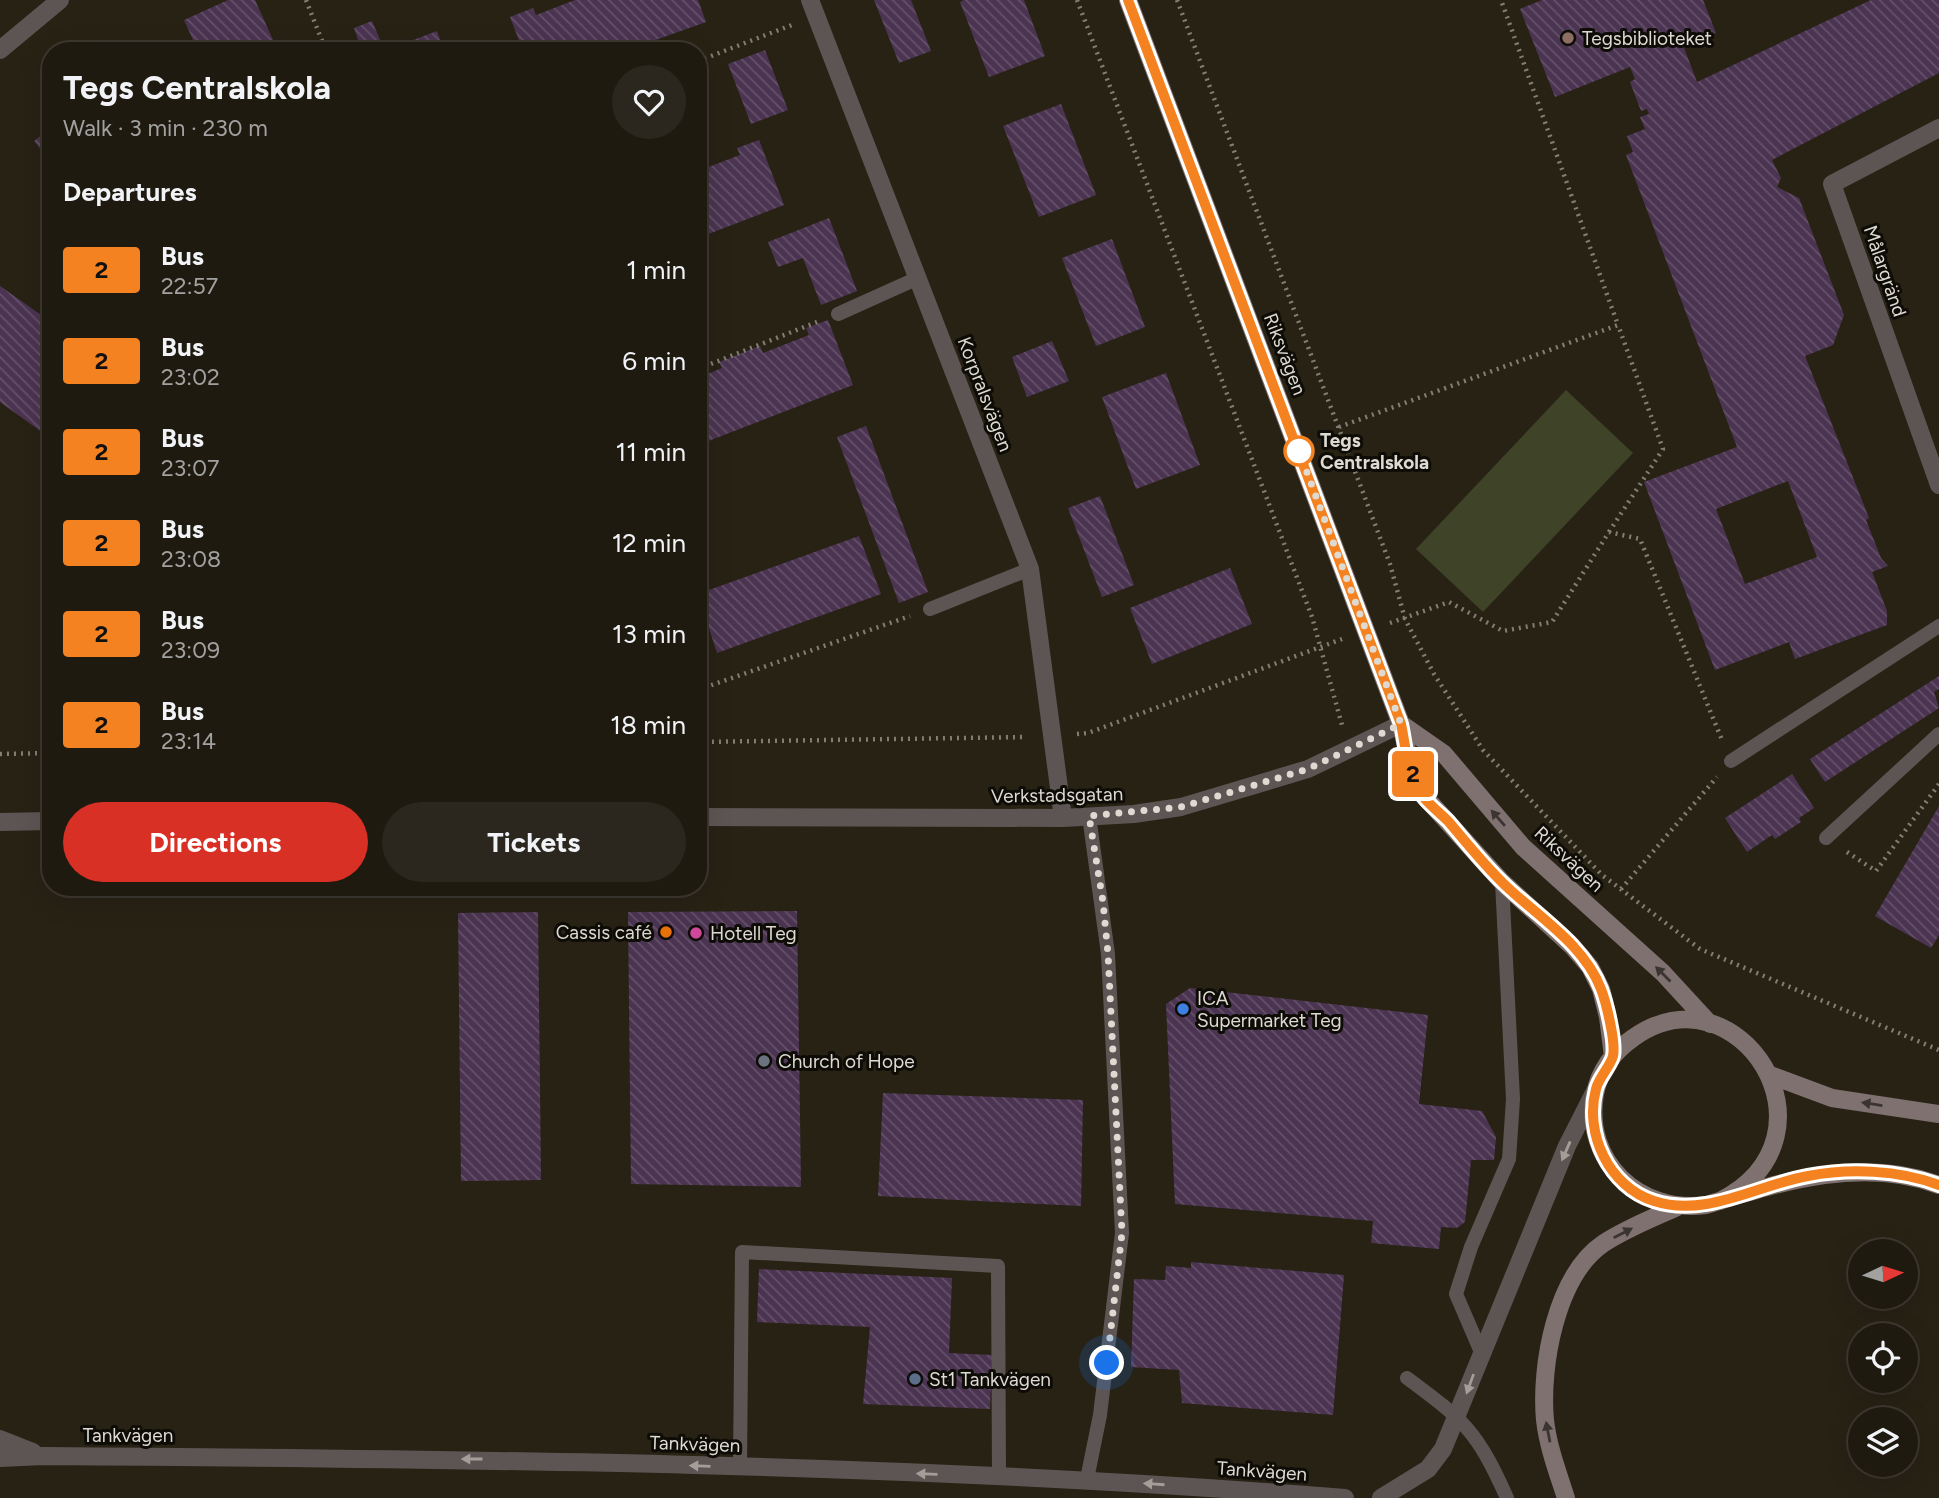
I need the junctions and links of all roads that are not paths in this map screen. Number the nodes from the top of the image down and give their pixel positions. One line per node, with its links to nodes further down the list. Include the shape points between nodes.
1 (60, 0): 4 (street)
2 (1128, 0): 12 (street, Riksvägen)
3 (813, 8): 6 (street, Korpralsvägen)
4 (0, 50)
5 (1939, 128): 8 (street, Målargränd, via 1832,184)
6 (918, 278): 7 (lane); 9 (street, Korpralsvägen)
7 (838, 314)
8 (1939, 485)
9 (1030, 569): 10 (lane); 17 (street, Korpralsvägen)
10 (930, 609)
11 (1939, 626): 14 (lane)
12 (1401, 724): 15 (street, Verkstadsgatan, via 1308,769 1181,807); 21 (street, Riksvägen, via 1415,786); 22 (street, Riksvägen, one-way to 12, via 1663,973 1523,848 1444,754)
13 (1939, 734): 20 (lane)
14 (1731, 761)
15 (1089, 816): 17 (street, Verkstadsgatan); 38 (lane, via 1108,954 1122,1233 1100,1415)
16 (707, 817): 17 (street, Verkstadsgatan)
17 (1063, 818)
18 (42, 821): 19 (street)
19 (0, 822)
20 (1826, 838)
21 (1502, 882): 23 (street, Riksvägen, via 1590,967 1608,1017); 30 (lane, via 1513,1099 1509,1159 1456,1294)
22 (1710, 1024): 23 (street, Riksvägen, via 1692,1021 1656,1026); 24 (street, Riksvägen, via 1745,1043)
23 (1613, 1056): 25 (street, Riksvägen)
24 (1770, 1075): 26 (street, one-way to 24, via 1832,1098); 28 (street, Riksvägen, via 1779,1111 1772,1149 1752,1180)
25 (1596, 1089): 29 (street, Riksvägen, via 1594,1126 1610,1168 1640,1194); 30 (street, one-way to 30, via 1567,1146)
26 (1939, 1114)
27 (1939, 1185): 28 (street, Riksvägen, via 1917,1176 1861,1172 1808,1176)
28 (1720, 1200): 29 (street, Riksvägen)
29 (1677, 1207): 42 (street, one-way to 29, via 1545,1419 1546,1371 1554,1324 1567,1289 1603,1244)
30 (1482, 1352): 32 (street, one-way to 32)
31 (1407, 1378): 32 (lane)
32 (1458, 1415): 40 (street, via 1428,1469); 41 (lane, via 1487,1454)
33 (0, 1439): 34 (street, Tankvägen)
34 (43, 1456): 35 (street, Tankvägen); 36 (street, Tankvägen, one-way to 34, via 527,1460)
35 (0, 1458)
36 (740, 1467): 37 (street, Tankvägen, one-way to 36); 37 (lane, via 742,1252 998,1266)
37 (999, 1476): 38 (street, Tankvägen)
38 (1087, 1479): 39 (street, Tankvägen, one-way to 38)
39 (1345, 1498)
40 (1381, 1498)
41 (1507, 1498)
42 (1566, 1498)

